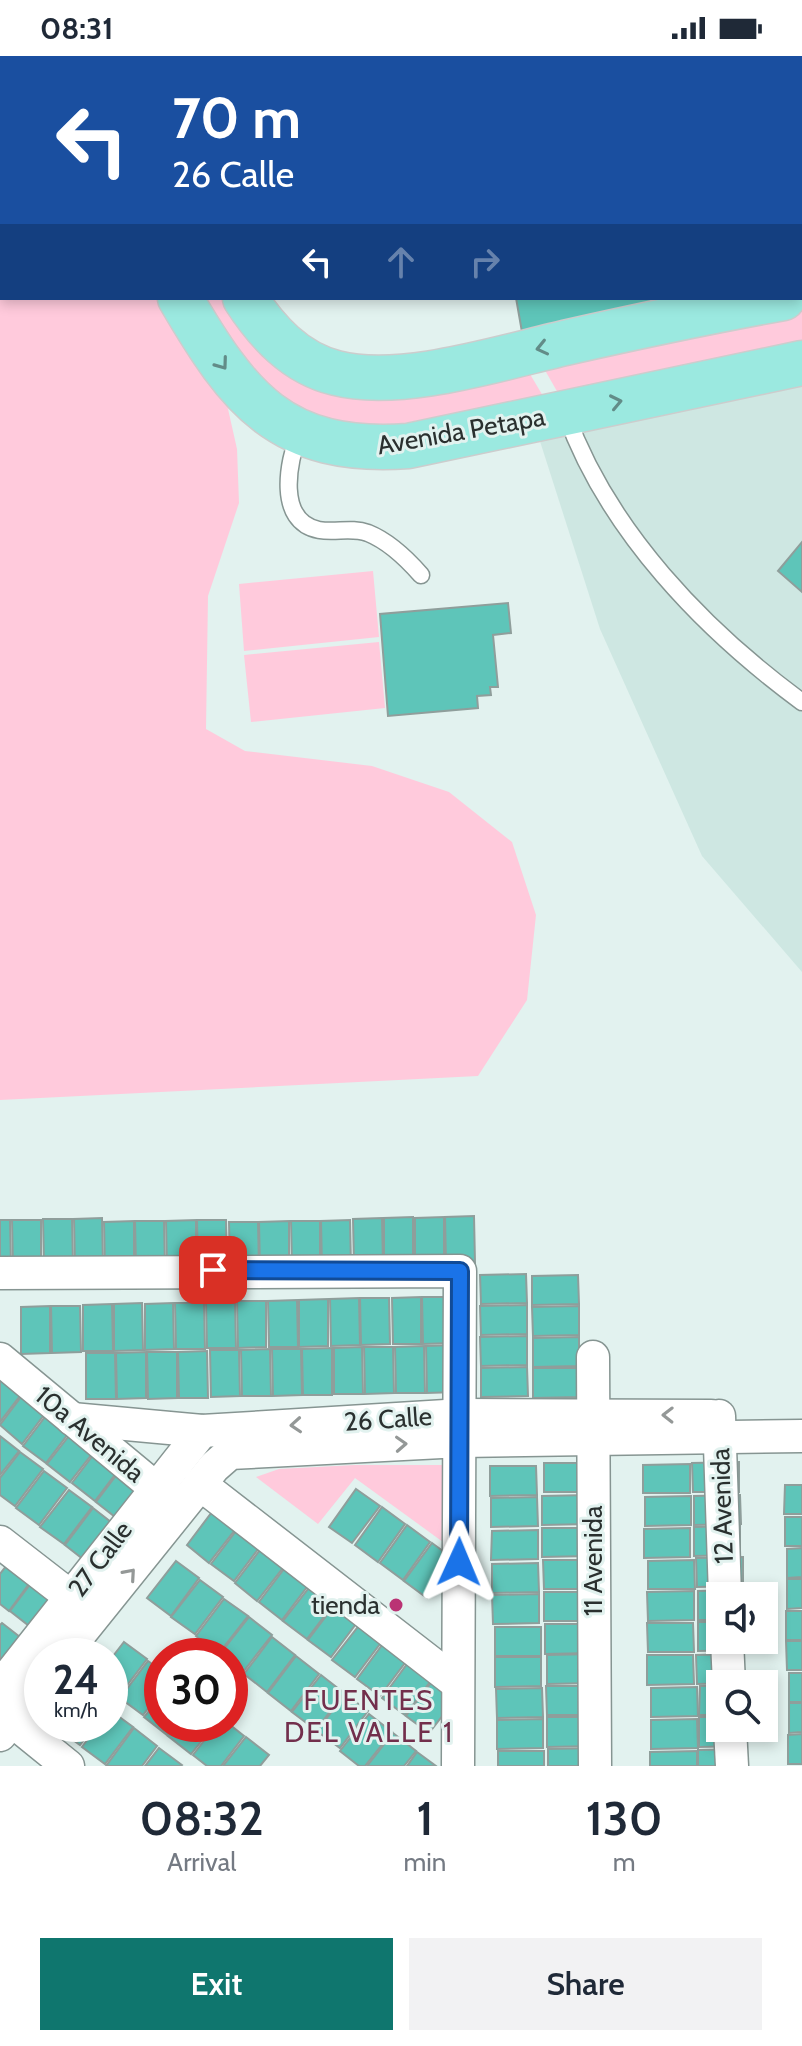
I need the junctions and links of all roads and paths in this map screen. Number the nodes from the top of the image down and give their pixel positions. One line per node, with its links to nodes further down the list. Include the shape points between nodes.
1 (181, 300): 7 (main road, Avenida Petapa, one-way to 7, via 238,385 259,406)
2 (246, 300): 4 (main road, one-way to 2, via 472,363 373,379 332,373 302,359 271,334)
3 (760, 300): 4 (main road)
4 (690, 306)
5 (802, 363): 6 (main road, Avenida Petapa, one-way to 5)
6 (566, 413): 7 (main road, Avenida Petapa, via 388,447 343,446); 9 (lane, via 577,444 642,549 696,610)
7 (300, 432): 8 (lane, via 288,466 288,488 307,525 320,531 371,534)
8 (421, 575)
9 (802, 702)
10 (0, 1273): 17 (street, via 460,1271)
11 (593, 1357): 15 (street, 11 Avenida)
12 (0, 1359): 14 (street, 10a Avenida)
13 (802, 1417): 16 (street, 26 Calle)
14 (72, 1419): 18 (street, 26 Calle); 21 (street, 10a Avenida)
15 (592, 1426): 16 (street, 26 Calle); 17 (street, 26 Calle); 34 (street, 11 Avenida)
16 (719, 1427): 19 (street, 26 Calle); 24 (street, 12 Avenida)
17 (461, 1428): 18 (street, 26 Calle, one-way to 18); 20 (street, 26 Calle, one-way to 17); 27 (street)
18 (202, 1431): 21 (street, 27 Calle)
19 (802, 1436)
20 (239, 1451): 22 (street, 27 Calle, via 230,1453)
21 (155, 1487): 22 (street, 10a Avenida); 25 (street, 27 Calle)
22 (191, 1496): 25 (street, 27 Calle, one-way to 22); 27 (street, 10a Avenida)
23 (0, 1542): 25 (street)
24 (725, 1582)
25 (83, 1606): 26 (street, 27 Calle); 28 (street, 27 Calle)
26 (70, 1638)
27 (457, 1683): 33 (street)
28 (0, 1687)
29 (24, 1701): 30 (street)
30 (4, 1722): 32 (street)
31 (731, 1742): 35 (street)
32 (68, 1766)
33 (458, 1766)
34 (595, 1766)
35 (732, 1766)

